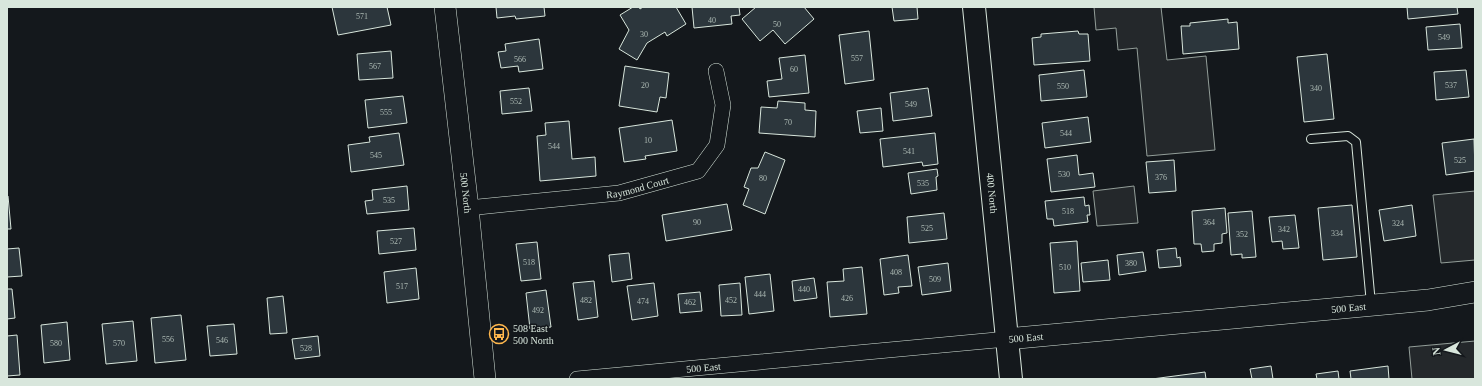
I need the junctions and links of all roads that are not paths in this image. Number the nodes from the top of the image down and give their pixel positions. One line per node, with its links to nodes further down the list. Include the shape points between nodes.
1 (445, 7): 5 (street, 500 North)
2 (974, 7): 8 (main road, 400 North)
3 (716, 71): 5 (street, Raymond Court, via 723,105 717,145 698,171 619,193)
4 (1311, 140): 7 (lane, via 1348,136 1356,142)
5 (468, 208): 9 (street, 500 North)
6 (1475, 292): 7 (street, 500 East, via 1428,300)
7 (1371, 305): 8 (street, 500 East)
8 (1007, 339): 10 (street, 500 East); 11 (main road, 400 North)
9 (486, 379)
10 (577, 379)
11 (1011, 379)

